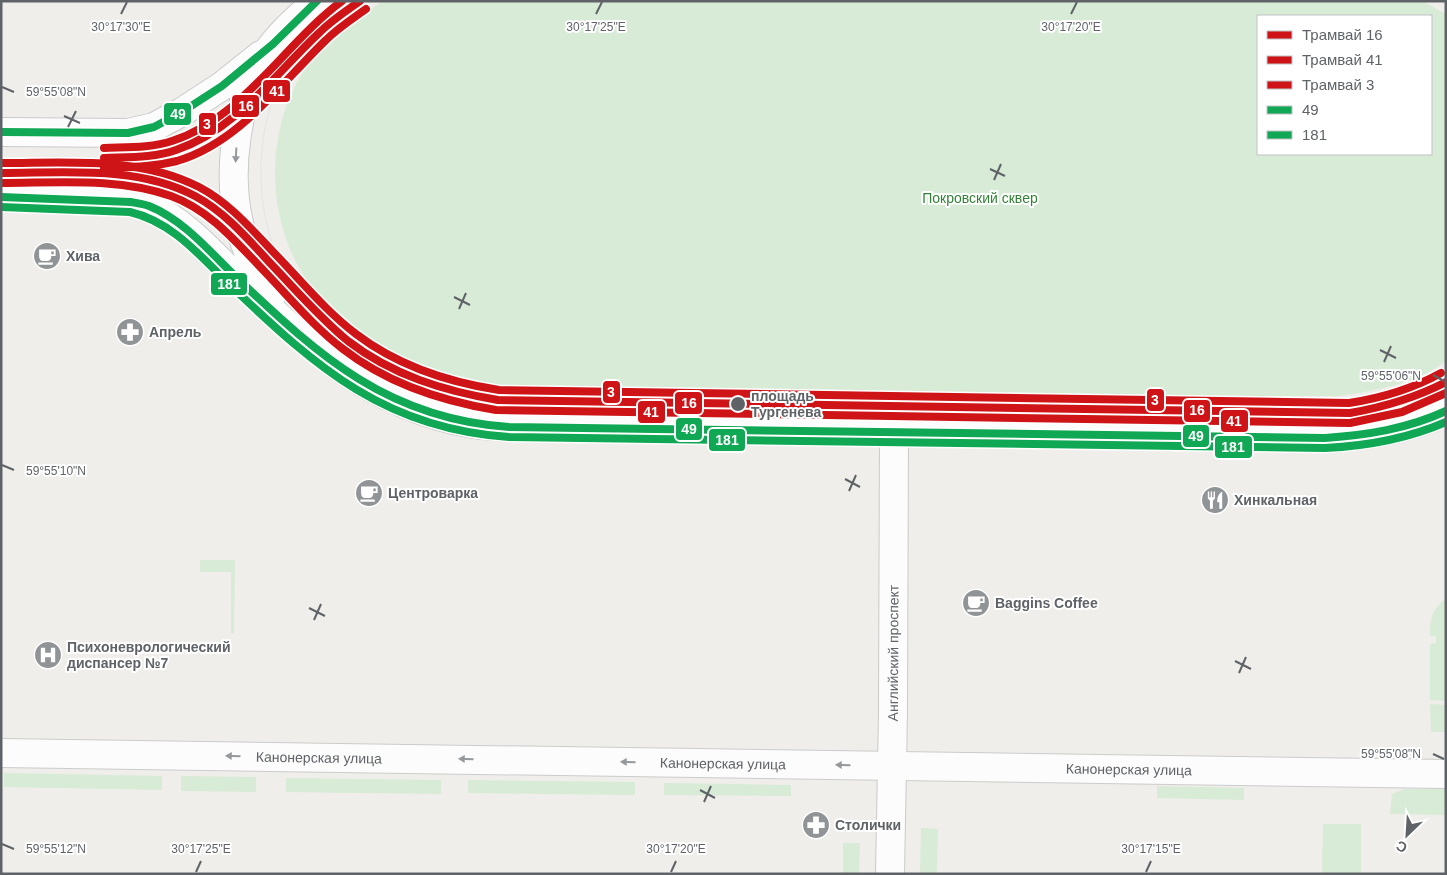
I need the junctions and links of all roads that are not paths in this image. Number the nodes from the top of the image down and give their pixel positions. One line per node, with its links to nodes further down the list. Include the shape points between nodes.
1 (317, 1): 2 (street)
2 (273, 44): 3 (street, via 222,86 154,127 128,133); 5 (street, one-way to 5, via 254,75 246,99 236,147 234,179 235,201 246,247)
3 (1, 132)
4 (1, 197): 5 (street, via 131,202 151,207 191,234)
5 (278, 316): 7 (street, via 365,385 411,407 469,424)
6 (1446, 411): 7 (street, via 1420,422 1374,434 1325,438)
7 (894, 432): 9 (street, Английский проспект)
8 (1, 752): 9 (street, Канонерская улица, one-way to 8)
9 (892, 766): 10 (street, Канонерская улица); 11 (street, Английский проспект)
10 (1446, 774)
11 (890, 874)

